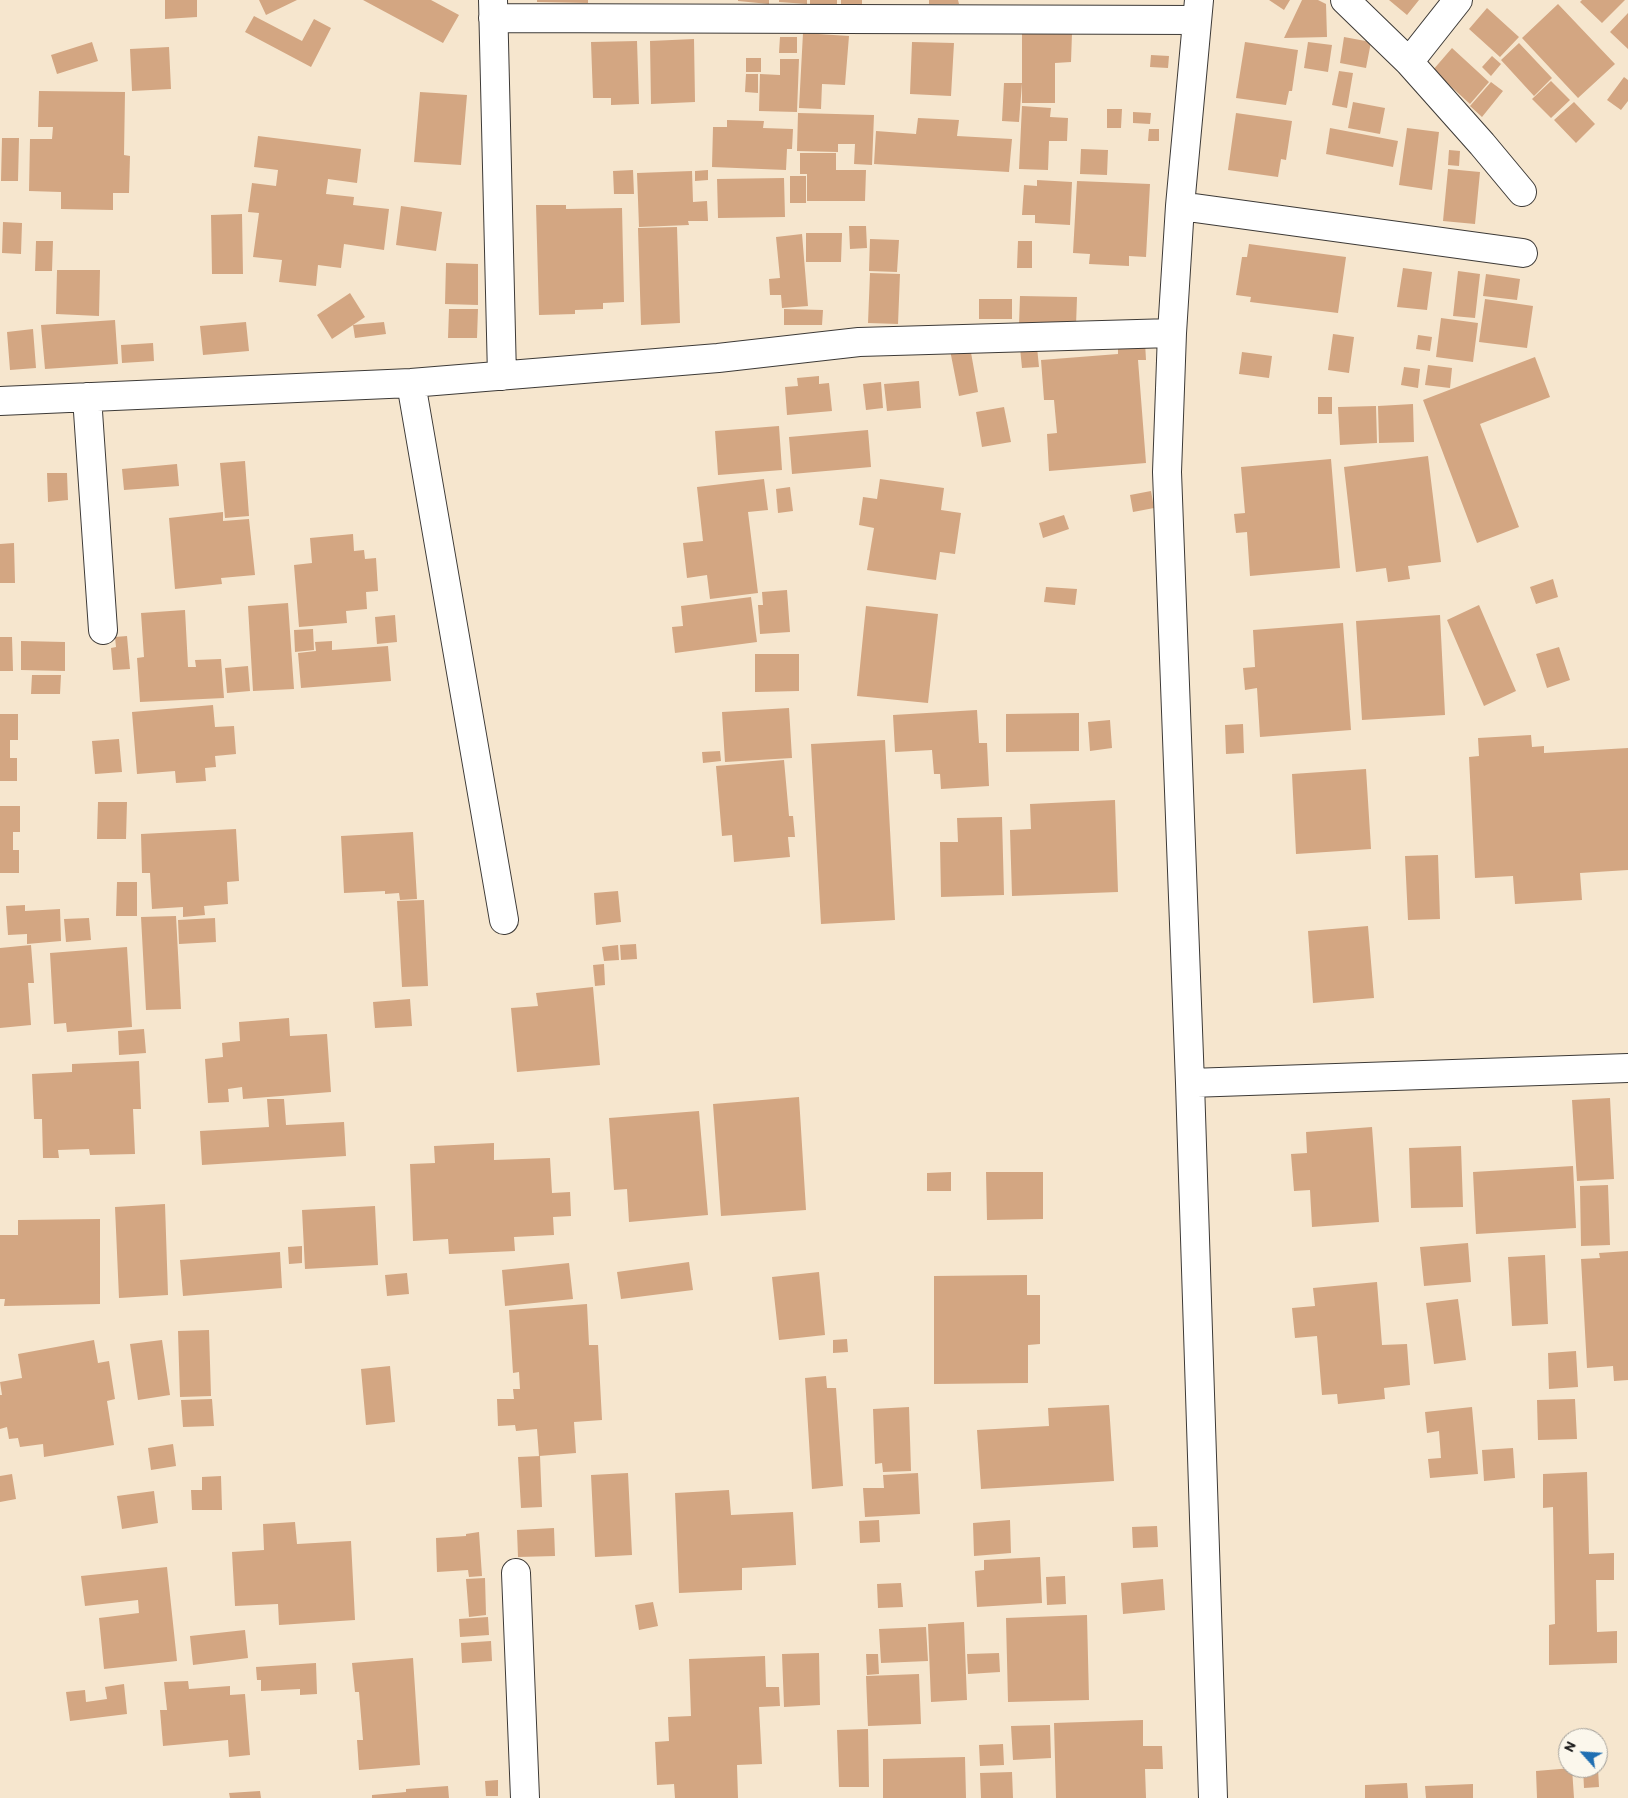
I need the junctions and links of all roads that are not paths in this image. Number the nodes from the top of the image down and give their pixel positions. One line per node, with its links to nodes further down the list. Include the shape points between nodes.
1 (1345, 0): 5 (street)
2 (1458, 0): 5 (street)
3 (493, 9): 4 (street); 10 (street)
4 (1198, 10): 7 (street)
5 (1409, 62): 6 (street)
6 (1522, 192)
7 (1180, 206): 8 (street); 9 (street)
8 (1523, 253)
9 (1172, 333): 10 (street, via 859,342 718,358); 17 (street, via 1167,472)
10 (502, 376): 11 (street)
11 (410, 383): 12 (street); 15 (street)
12 (87, 397): 13 (street); 14 (street)
13 (0, 401)
14 (103, 630)
15 (504, 920)
16 (1628, 1068): 17 (street)
17 (1190, 1083): 20 (street)
18 (516, 1573): 19 (street)
19 (525, 1798)
20 (1213, 1798)

